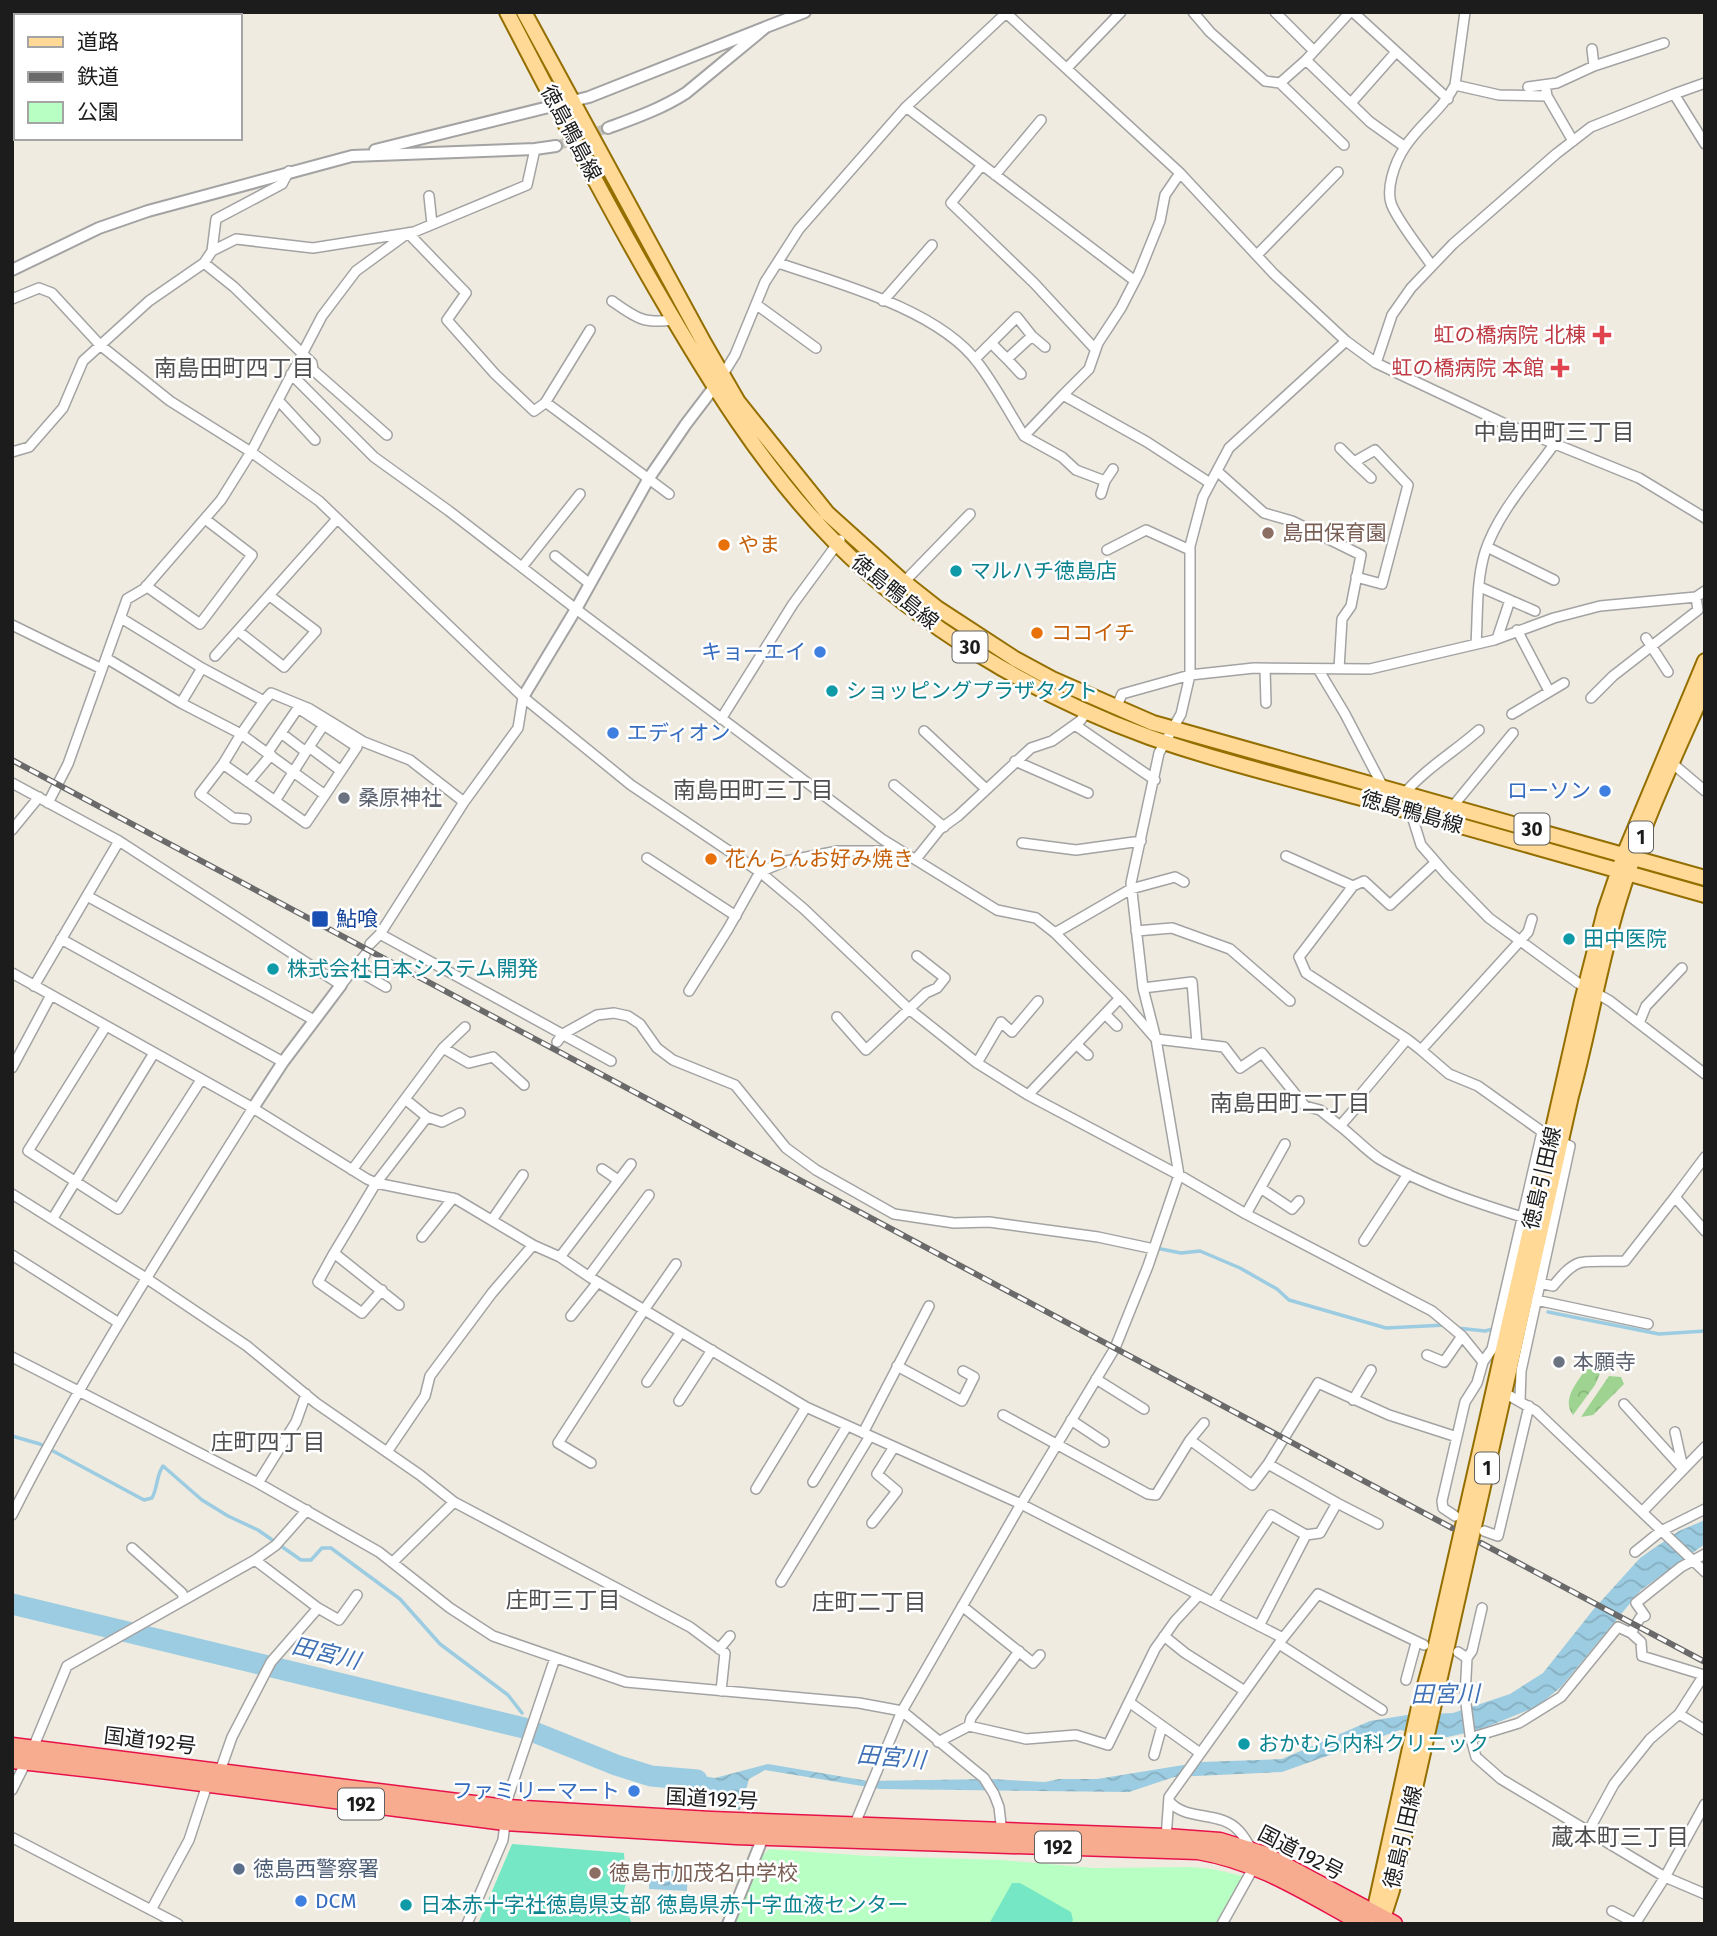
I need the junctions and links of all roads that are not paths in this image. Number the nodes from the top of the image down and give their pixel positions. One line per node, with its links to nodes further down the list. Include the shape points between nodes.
1 (507, 12): 27 (main road, 徳島鴨島線 / 30)
2 (524, 12): 25 (main road, 徳島鴨島線 / 30)
3 (805, 12): 10 (street)
4 (1121, 12): 17 (street)
5 (1193, 12): 18 (street, via 1265,81)
6 (1275, 12): 13 (street)
7 (1351, 12): 13 (street); 14 (street)
8 (1465, 12): 20 (street)
9 (1006, 13): 17 (street); 29 (street)
10 (766, 27): 25 (street); 31 (street, via 686,93 653,112)
11 (1664, 43): 16 (street)
12 (1592, 49): 16 (street)
13 (1314, 51): 15 (street)
14 (1396, 52): 26 (street); 28 (street)
15 (1306, 60): 18 (street); 28 (street)
16 (1594, 66): 21 (street)
17 (1067, 68): 42 (street)
18 (1280, 83): 34 (street)
19 (1705, 83): 23 (street)
20 (1455, 85): 24 (street, via 1499,95); 26 (street)
21 (1546, 85): 22 (street); 24 (street)
22 (1528, 87)
23 (1674, 94): 32 (street, via 1591,127); 33 (street)
24 (1546, 96): 32 (street)
25 (570, 98): 27 (street); 74 (main road, 徳島鴨島線 / 30)
26 (1448, 99): 36 (street)
27 (554, 102): 38 (street); 59 (main road, 徳島鴨島線 / 30)
28 (1351, 103): 36 (street)
29 (906, 107): 39 (street); 51 (street, via 799,229)
30 (1041, 120): 43 (street)
31 (608, 128)
32 (1573, 141): 52 (street)
33 (1705, 144)
34 (1344, 145)
35 (556, 146): 37 (street)
36 (1405, 147): 52 (street, via 1393,173 1391,206)
37 (535, 149): 38 (street); 45 (street, via 527,185)
38 (352, 156): 40 (street)
39 (982, 165): 43 (street); 67 (street, via 951,203)
40 (289, 171): 48 (street, via 282,184 216,219); 53 (street, via 111,223)
41 (1338, 172): 49 (street)
42 (1180, 173): 49 (street); 54 (street, via 1165,194 1160,220)
43 (995, 175): 54 (street)
44 (429, 195): 45 (street)
45 (432, 224): 46 (street)
46 (408, 233): 48 (street, via 313,248 236,239); 68 (street, via 356,271 322,316); 77 (street, via 466,293 447,320 534,411)
47 (932, 245): 57 (street)
48 (212, 251): 50 (street)
49 (1256, 255): 62 (street)
50 (204, 263): 64 (street, via 149,301); 68 (street)
51 (778, 263): 57 (street); 58 (street)
52 (1432, 266): 71 (street, via 1392,315)
53 (12, 270)
54 (1135, 281): 67 (street)
55 (12, 299): 64 (street, via 39,288 51,293)
56 (612, 301): 59 (street, via 636,318 654,323)
57 (883, 301): 69 (street, via 927,320)
58 (757, 306): 66 (street); 74 (street)
59 (674, 320): 74 (main road, 徳島鴨島線 / 30)
60 (590, 330): 77 (street)
61 (1032, 336): 63 (street, via 1017,317); 65 (street); 70 (street)
62 (1346, 341): 71 (street); 89 (street, via 1229,448)
63 (990, 343): 69 (street); 70 (street)
64 (100, 345): 85 (street, via 170,401); 86 (street, via 83,361 63,408 29,447)
65 (1045, 347)
66 (816, 348)
67 (1095, 349): 75 (street, via 1089,369)
68 (302, 354): 72 (street); 78 (street, via 313,370)
69 (975, 359): 79 (street)
70 (1007, 359): 73 (street)
71 (1376, 363): 82 (street)
72 (292, 374): 76 (street); 106 (street, via 374,457)
73 (1021, 374)
74 (718, 382): 90 (street); 101 (main road, 徳島鴨島線 / 30, via 807,511)
75 (1063, 395): 79 (street); 93 (street)
76 (278, 400): 80 (street); 85 (street)
77 (544, 403): 90 (street)
78 (387, 435)
79 (1024, 436): 92 (street, via 1076,470)
80 (315, 440)
81 (1382, 441): 84 (street)
82 (1555, 443): 98 (street, via 1639,478); 102 (street, via 1505,513)
83 (1340, 448): 87 (street)
84 (1375, 450): 87 (street); 107 (street, via 1408,485 1382,583)
85 (251, 452): 99 (street); 100 (street)
86 (12, 453)
87 (1354, 462): 91 (street)
88 (1113, 469): 92 (street)
89 (1217, 471): 93 (street); 107 (street, via 1264,513 1292,521 1361,555)
90 (649, 478): 95 (street); 110 (street)
91 (1371, 478)
92 (1105, 481): 96 (street)
93 (1210, 483): 104 (street)
94 (580, 494): 106 (street)
95 (669, 494)
96 (1101, 494)
97 (970, 514): 109 (street)
98 (1705, 518)
99 (205, 519): 111 (street); 111 (street, via 252,555 200,624)
100 (337, 519): 114 (street); 139 (street)
101 (841, 538): 109 (main road, 徳島鴨島線 / 30); 145 (main road, 徳島鴨島線 / 30, via 889,590 929,621 1008,671); 147 (street, via 793,604)
102 (1487, 547): 108 (street); 112 (street)
103 (1107, 550): 104 (street, via 1146,530)
104 (1190, 550): 135 (street)
105 (555, 556): 110 (street)
106 (522, 567): 117 (street)
107 (1356, 577): 132 (street, via 1351,606 1342,619)
108 (1554, 580)
109 (904, 582): 144 (main road, 徳島鴨島線 / 30, via 1015,659)
110 (590, 584): 117 (street)
111 (146, 586): 119 (street, via 127,599)
112 (1480, 587): 116 (street); 125 (street)
113 (1705, 591): 115 (street)
114 (270, 596): 122 (street); 122 (street, via 316,631 284,667)
115 (1696, 597): 121 (street, via 1600,606); 124 (street, via 1698,610)
116 (1510, 600): 118 (street); 123 (street)
117 (576, 609): 139 (street); 147 (street)
118 (1535, 611)
119 (121, 618): 127 (street); 129 (street)
120 (12, 625): 131 (street)
121 (1517, 630): 123 (street); 138 (street)
122 (238, 631): 126 (street)
123 (1497, 639): 125 (street)
124 (1649, 642): 134 (street); 140 (street)
125 (1476, 644): 132 (street, via 1370,669)
126 (215, 656)
127 (106, 658): 131 (street); 142 (street)
128 (1705, 661): 187 (main road, 徳島引田線 / 1)
129 (202, 668): 141 (street); 142 (street)
130 (1265, 668): 133 (street); 135 (street); 143 (street)
131 (102, 669): 176 (street, via 68,764)
132 (1339, 669): 133 (street)
133 (1318, 670): 168 (street)
134 (1668, 672)
135 (1190, 675): 144 (street, via 1122,694); 155 (street, via 1181,715)
136 (1564, 683): 138 (street)
137 (1705, 688): 159 (main road, 徳島引田線 / 1)
138 (1549, 691): 146 (street)
139 (523, 698): 175 (street, via 518,728); 191 (street, via 631,785)
140 (1591, 698)
141 (264, 701): 153 (street); 175 (street, via 271,693 310,709 364,742 411,760)
142 (181, 703): 153 (street)
143 (1266, 704)
144 (1116, 708): 155 (main road, 徳島鴨島線 / 30)
145 (1087, 712): 148 (street); 155 (main road, 徳島鴨島線 / 30)
146 (1512, 714)
147 (721, 719): 185 (street)
148 (1075, 725): 158 (street); 163 (street)
149 (323, 726): 152 (street, via 298,708); 156 (street); 161 (street, via 357,747)
150 (1479, 730): 171 (street, via 1426,770)
151 (924, 731): 167 (street)
152 (281, 733): 156 (street); 157 (street)
153 (241, 734): 157 (street); 160 (street)
154 (1513, 734): 177 (street)
155 (1170, 736): 163 (street, via 1159,753); 168 (main road, 徳島鴨島線 / 30); 178 (main road, 徳島鴨島線 / 30)
156 (307, 750): 161 (street); 162 (street)
157 (269, 754): 162 (street); 164 (street)
158 (1015, 761): 167 (street); 170 (street)
159 (1672, 763): 169 (street); 187 (main road, 徳島引田線 / 1)
160 (223, 764): 164 (street); 179 (street, via 200,794 233,818)
161 (341, 771): 172 (street)
162 (293, 774): 172 (street); 174 (street)
163 (1155, 780): 183 (street)
164 (248, 782): 174 (street)
165 (12, 783): 173 (street)
166 (894, 785): 180 (street)
167 (986, 789): 180 (street)
168 (1384, 789): 171 (main road, 徳島鴨島線 / 30)
169 (1705, 791)
170 (1088, 793)
171 (1404, 794): 177 (main road, 徳島鴨島線 / 30)
172 (325, 795): 174 (street, via 306,823)
173 (39, 797): 176 (street); 181 (street)
174 (275, 801)
175 (464, 802): 203 (street)
176 (48, 803): 182 (street)
177 (1452, 806): 187 (main road, 徳島鴨島線 / 30)
178 (1411, 813): 190 (street, via 1421,845); 192 (main road, 徳島鴨島線 / 30)
179 (246, 819)
180 (944, 827): 189 (street)
181 (12, 830)
182 (119, 841): 198 (street); 212 (street)
183 (1141, 841): 184 (street, via 1076,850); 196 (street)
184 (1022, 843)
185 (904, 852): 189 (street); 191 (street, via 838,850 786,861)
186 (1286, 856): 195 (street)
187 (1628, 856): 192 (main road, 徳島引田線 / 1); 193 (main road, 徳島鴨島線 / 30)
188 (647, 858): 199 (street)
189 (916, 859): 202 (street, via 997,910 1036,918)
190 (1436, 862): 195 (street, via 1390,905 1364,881); 205 (street, via 1489,918)
191 (760, 872): 199 (street); 222 (street)
192 (1623, 872): 197 (main road, 徳島鴨島線 / 30); 216 (main road, 徳島引田線 / 1)
193 (1705, 878)
194 (1184, 882): 196 (street, via 1175,877)
195 (1353, 886): 232 (street, via 1299,957 1306,973)
196 (1131, 889): 201 (street); 202 (street)
197 (1705, 895)
198 (87, 896): 204 (street); 225 (street)
199 (736, 916): 217 (street)
200 (1532, 919): 205 (street)
201 (1136, 931): 215 (street); 221 (street, via 1172,928 1230,949)
202 (1055, 933): 219 (street)
203 (380, 934): 206 (street); 230 (street)
204 (61, 939): 213 (street); 240 (street)
205 (1520, 941): 216 (street); 236 (street)
206 (370, 944)
207 (365, 955): 209 (street)
208 (917, 956): 222 (street, via 945,978)
209 (355, 968): 212 (street); 214 (street)
210 (1682, 968): 226 (street, via 1646,1006)
211 (12, 973): 213 (street)
212 (341, 985): 225 (street)
213 (34, 986): 218 (street)
214 (386, 987)
215 (1143, 988): 231 (street); 234 (street, via 1192,982)
216 (1590, 990): 226 (street); 252 (main road, 徳島引田線 / 1, via 1587,1037)
217 (689, 991)
218 (51, 995): 227 (street); 242 (street)
219 (1120, 998): 223 (street); 231 (street)
220 (1038, 1001): 241 (street, via 1012,1032 1001,1022)
221 (1290, 1001)
222 (909, 1009): 224 (street, via 866,1050); 241 (street)
223 (1105, 1014): 228 (street); 233 (street)
224 (837, 1017)
225 (314, 1020): 240 (street)
226 (1639, 1023): 243 (street)
227 (106, 1026): 237 (street); 262 (street, via 28,1151)
228 (1117, 1026)
229 (465, 1027): 235 (street)
230 (560, 1038): 239 (street); 278 (street, via 597,1015 628,1016 673,1060 735,1086 786,1147 816,1170 894,1214 1098,1237)
231 (1156, 1039): 234 (street); 260 (street)
232 (1407, 1039): 236 (street); 251 (street)
233 (1076, 1044): 238 (street); 246 (street)
234 (1197, 1044): 251 (street, via 1224,1047 1240,1068 1262,1053 1305,1107 1320,1110)
235 (443, 1048): 245 (street, via 469,1063 493,1057); 247 (street)
236 (1421, 1050): 252 (street, via 1449,1074 1478,1086)
237 (154, 1053): 244 (street); 262 (street)
238 (1088, 1055)
239 (611, 1061)
240 (283, 1062): 248 (street)
241 (977, 1063): 246 (street)
242 (12, 1068)
243 (1705, 1074)
244 (201, 1080): 248 (street); 262 (street, via 118,1209)
245 (524, 1085)
246 (1028, 1095): 260 (street)
247 (405, 1099): 250 (street); 257 (street)
248 (253, 1108): 257 (street); 284 (street)
249 (460, 1113): 250 (street, via 442,1122)
250 (427, 1117): 263 (street)
251 (1340, 1126): 258 (street, via 1378,1159)
252 (1551, 1137): 271 (street); 286 (street, via 1570,1146); 378 (main road, 徳島引田線 / 1); 378 (main road, 徳島引田線 / 1, via 1541,1232)
253 (1285, 1144): 264 (street)
254 (1705, 1157): 267 (street)
255 (631, 1164): 261 (street)
256 (602, 1169): 261 (street)
257 (352, 1170): 263 (street)
258 (1408, 1174): 271 (street); 276 (street)
259 (523, 1175): 273 (street)
260 (1179, 1175): 270 (street); 278 (street)
261 (618, 1180): 281 (street)
262 (75, 1181): 272 (street)
263 (376, 1183): 268 (street); 279 (street)
264 (1262, 1189): 269 (street, via 1292,1209); 270 (street)
265 (12, 1194): 272 (street)
266 (649, 1195): 283 (street)
267 (1675, 1197): 274 (street); 286 (street, via 1625,1261 1580,1262 1553,1286)
268 (453, 1198): 273 (street); 275 (street)
269 (1299, 1201)
270 (1246, 1214): 296 (street, via 1433,1311)
271 (1522, 1217): 300 (street, via 1492,1349)
272 (53, 1218): 284 (street)
273 (492, 1220): 277 (street)
274 (1705, 1231)
275 (422, 1237)
276 (1364, 1241)
277 (533, 1245): 281 (street); 330 (street, via 430,1376 425,1396)
278 (1154, 1250): 304 (street, via 1119,1339)
279 (334, 1253): 287 (street); 287 (street, via 318,1282 362,1313)
280 (12, 1255): 293 (street)
281 (560, 1257): 283 (street)
282 (676, 1265): 291 (street)
283 (589, 1276): 285 (street)
284 (146, 1278): 293 (street); 309 (street, via 247,1346)
285 (598, 1282): 291 (street); 292 (street)
286 (1540, 1283): 288 (street)
287 (382, 1290): 289 (street)
288 (1536, 1300): 294 (street); 313 (street, via 1521,1371)
289 (399, 1305)
290 (929, 1306): 301 (street)
291 (644, 1310): 295 (street); 331 (street, via 558,1443)
292 (571, 1316)
293 (119, 1323): 308 (street)
294 (1648, 1324)
295 (681, 1332): 297 (street); 305 (street)
296 (1458, 1332): 298 (street, via 1444,1363); 300 (street)
297 (712, 1350): 312 (street); 316 (street)
298 (1427, 1355)
299 (12, 1357): 308 (street)
300 (1483, 1362): 306 (street)
301 (897, 1366): 303 (street, via 962,1401 974,1377); 323 (street)
302 (1371, 1370): 311 (street)
303 (963, 1371)
304 (1096, 1379): 317 (street); 319 (street)
305 (647, 1382)
306 (1477, 1382): 307 (street); 324 (street, via 1465,1402)
307 (1489, 1387)
308 (78, 1391): 335 (street); 343 (street)
309 (306, 1394): 330 (street); 335 (street, via 296,1422)
310 (1510, 1396): 313 (street)
311 (1353, 1400): 324 (street); 332 (street, via 1318,1383)
312 (679, 1401)
313 (1520, 1401): 315 (street)
314 (1624, 1404): 333 (street)
315 (1529, 1406): 342 (street); 347 (street, via 1499,1536)
316 (806, 1407): 321 (street); 336 (street)
317 (1144, 1409)
318 (1003, 1415): 327 (street)
319 (1071, 1420): 326 (street); 327 (street)
320 (1204, 1423): 325 (street)
321 (847, 1426): 323 (street); 334 (street)
322 (1675, 1432): 333 (street)
323 (867, 1434): 328 (street); 357 (street)
324 (1457, 1437): 344 (street, via 1442,1501 1443,1508)
325 (1190, 1440): 327 (street, via 1156,1495); 332 (street, via 1252,1485)
326 (1104, 1442)
327 (1058, 1443): 339 (street)
328 (894, 1447): 339 (street); 345 (street, via 877,1474 897,1491)
329 (1705, 1447): 333 (street)
330 (387, 1452): 337 (street)
331 (591, 1463)
332 (1268, 1464): 338 (street)
333 (1683, 1469): 342 (street)
334 (813, 1482)
335 (258, 1483): 341 (street)
336 (756, 1489)
337 (454, 1502): 355 (street); 370 (street, via 690,1628)
338 (1336, 1503): 346 (street); 349 (street, via 1321,1533)
339 (1021, 1504): 359 (street); 362 (street)
340 (1705, 1509): 348 (street)
341 (307, 1510): 354 (street, via 278,1544); 355 (street)
342 (1642, 1512): 348 (street)
343 (12, 1515)
344 (1455, 1516)
345 (872, 1523)
346 (1378, 1524)
347 (1484, 1531)
348 (1663, 1533): 351 (street); 353 (street)
349 (1306, 1535): 361 (street, via 1271,1515); 365 (street)
350 (132, 1548): 360 (street, via 182,1593)
351 (1635, 1552)
352 (1705, 1554): 353 (street)
353 (1692, 1559): 356 (street); 366 (street, via 1636,1602 1645,1616)
354 (255, 1560): 360 (street); 363 (street)
355 (393, 1562): 373 (street, via 493,1636)
356 (1705, 1572)
357 (781, 1582)
358 (358, 1595): 363 (street, via 339,1620)
359 (1199, 1595): 361 (street); 368 (street)
360 (184, 1600): 389 (street, via 67,1666)
361 (1213, 1602): 365 (street)
362 (962, 1606): 371 (street); 380 (street)
363 (318, 1608): 391 (street, via 269,1665)
364 (1482, 1608): 385 (street, via 1472,1651 1462,1655)
365 (1259, 1626): 369 (street)
366 (1631, 1633): 381 (street, via 1641,1642 1642,1657 1704,1675); 385 (street, via 1618,1627 1561,1697 1519,1723)
367 (730, 1636): 370 (street)
368 (1164, 1636): 376 (street); 377 (street)
369 (1281, 1641): 374 (street, via 1318,1594 1420,1644); 376 (street); 379 (street)
370 (719, 1649): 375 (street, via 725,1653)
371 (1019, 1651): 372 (street, via 1033,1663); 382 (street)
372 (1040, 1655)
373 (555, 1658): 375 (street, via 626,1682); 396 (street)
374 (1406, 1680)
375 (721, 1691): 380 (street)
376 (1245, 1691): 390 (street)
377 (1129, 1702): 382 (street, via 1108,1745 1076,1735 1026,1739); 383 (street)
378 (1426, 1706): 409 (main road, 徳島引田線 / 1)
379 (1382, 1710)
380 (902, 1711): 386 (street); 397 (street)
381 (1679, 1714): 384 (street); 399 (street, via 1650,1739 1614,1784)
382 (969, 1726): 386 (street)
383 (1162, 1726): 388 (street); 390 (street)
384 (1705, 1730)
385 (1470, 1737): 399 (street, via 1476,1757 1488,1770)
386 (938, 1742): 401 (street, via 984,1779 995,1794)
387 (12, 1746): 389 (highway, 国道192号 / 192)
388 (1154, 1755)
389 (23, 1757): 391 (highway, 国道192号 / 192); 392 (highway, 国道192号 / 192); 393 (street)
390 (1197, 1757): 394 (street)
391 (220, 1771): 396 (highway, 国道192号 / 192)
392 (207, 1785): 396 (highway, 国道192号 / 192); 407 (street, via 189,1840)
393 (12, 1790)
394 (1168, 1801): 403 (street); 404 (street, via 1184,1812 1212,1816 1239,1829)
395 (1705, 1804): 405 (street)
396 (505, 1815): 398 (highway, 国道192号 / 192); 411 (street, via 503,1840)
397 (854, 1826): 398 (highway, 国道192号 / 192); 401 (highway, 国道192号 / 192)
398 (766, 1830): 401 (highway, 国道192号 / 192); 412 (street)
399 (1589, 1830): 405 (street)
400 (12, 1831): 402 (street)
401 (1002, 1838): 403 (highway, 国道192号 / 192)
402 (13, 1839): 407 (street)
403 (1165, 1844): 404 (highway, 国道192号 / 192)
404 (1253, 1857): 409 (highway, 国道192号 / 192); 413 (street)
405 (1665, 1877): 406 (street); 414 (street)
406 (1705, 1894)
407 (151, 1910): 410 (street)
408 (1612, 1911): 414 (street)
409 (1377, 1921)
410 (178, 1924)
411 (467, 1924)
412 (728, 1924)
413 (1222, 1924)
414 (1635, 1924)

